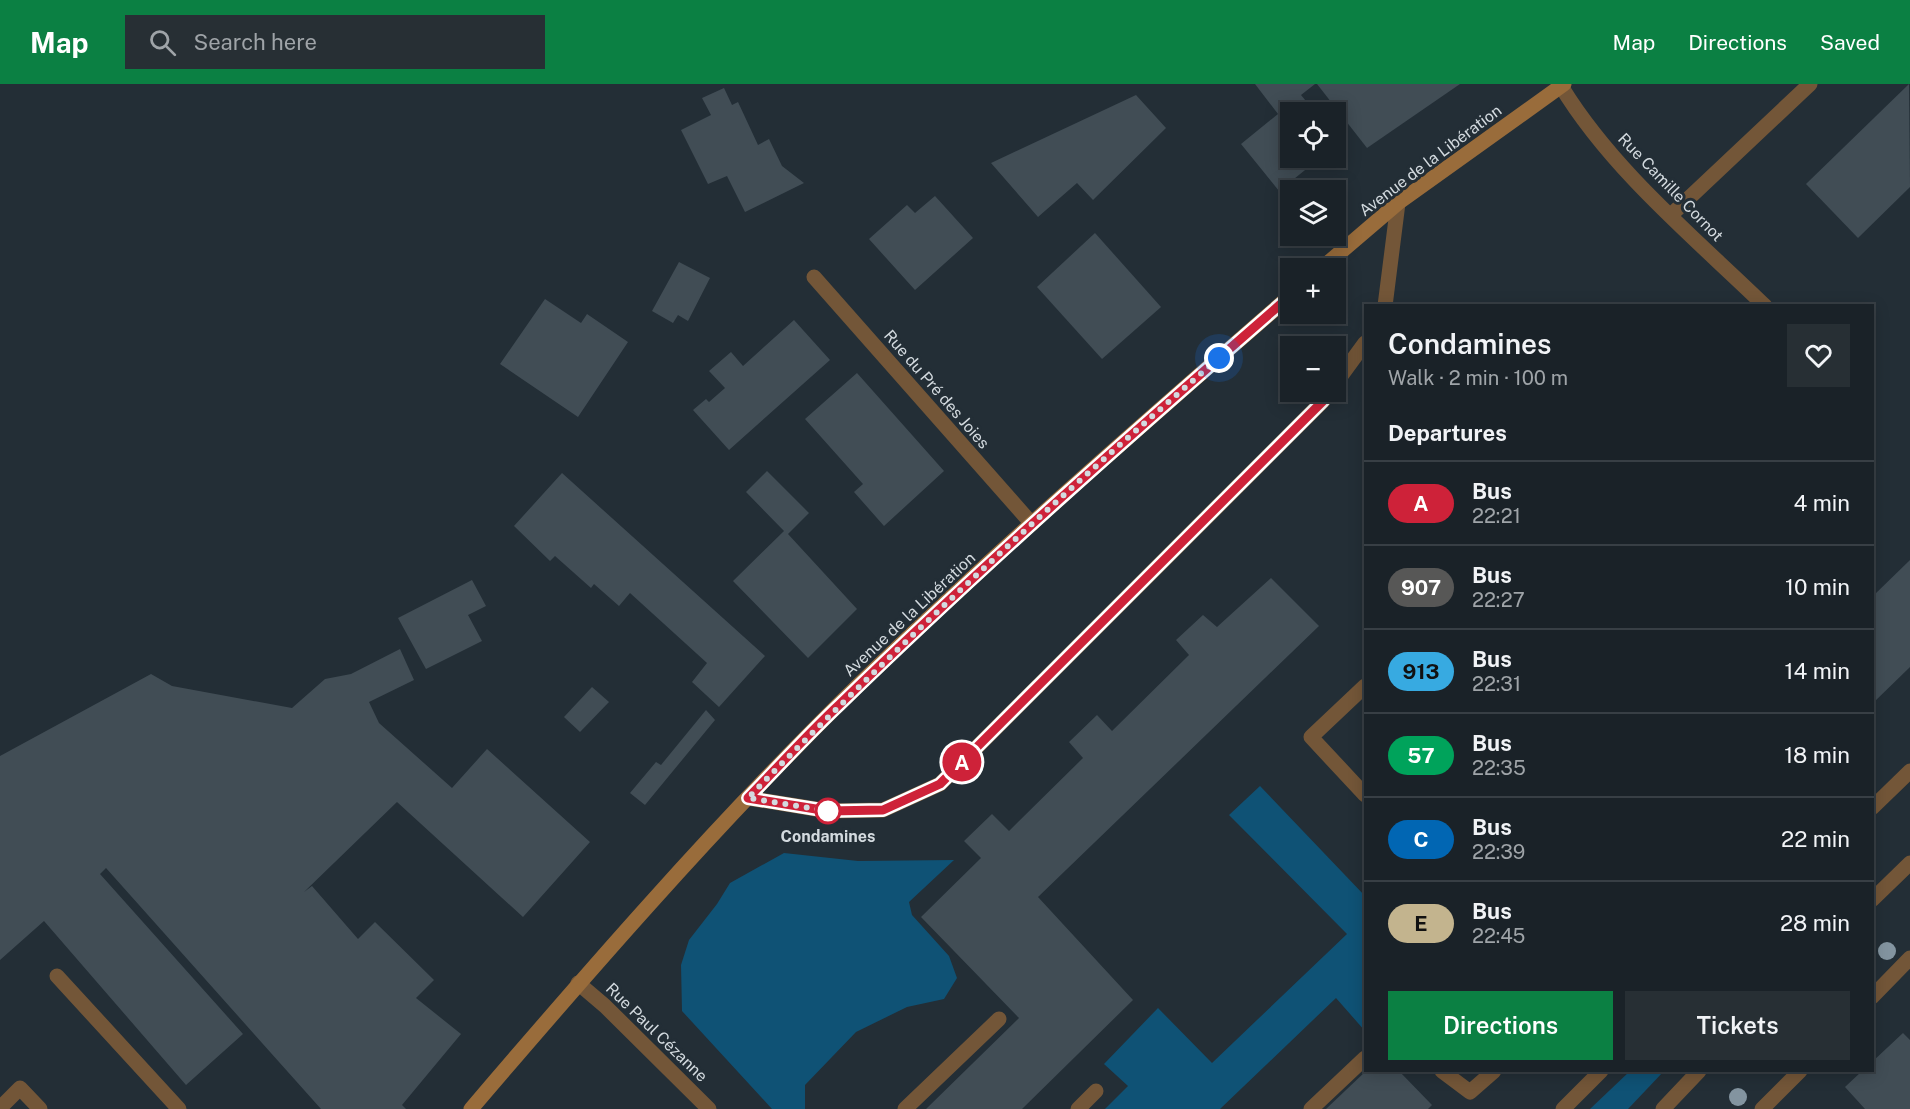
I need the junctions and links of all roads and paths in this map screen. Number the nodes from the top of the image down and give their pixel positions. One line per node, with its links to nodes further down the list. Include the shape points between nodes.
1 (1810, 84): 4 (street)
2 (1562, 85): 3 (main road, Avenue de la Libération); 4 (street, Rue Camille Cornot, via 1591,129)
3 (1398, 203): 5 (main road, Avenue de la Libération); 7 (street)
4 (1671, 215): 8 (street, Rue Camille Cornot)
5 (1334, 258)
6 (814, 277): 13 (street, Rue du Pré des Joies)
7 (1386, 304)
8 (1763, 304)
9 (1280, 305): 13 (main road, Avenue de la Libération)
10 (1364, 344): 11 (street)
11 (1346, 369)
12 (1322, 402): 17 (street, via 940,784 883,810 828,811)
13 (1032, 524): 17 (main road, Avenue de la Libération, via 838,705)
14 (1364, 687): 16 (street, via 1311,737)
15 (1910, 771): 18 (street)
16 (1364, 794)
17 (748, 798): 23 (main road, Avenue de la Libération)
18 (1874, 806)
19 (1910, 863): 20 (street)
20 (1874, 898)
21 (1910, 958): 24 (street)
22 (57, 976): 36 (street)
23 (579, 983): 37 (main road, Avenue de la Libération); 38 (street, Rue Paul Cézanne)
24 (1874, 995)
25 (999, 1019): 39 (street)
26 (1364, 1059): 41 (street)
27 (1443, 1072): 28 (street, via 1470,1092)
28 (1493, 1072)
29 (1600, 1072): 42 (street)
30 (1698, 1072): 43 (street)
31 (1799, 1072): 33 (street)
32 (1095, 1091): 40 (street)
33 (1770, 1106)
34 (0, 1108): 35 (street, via 20,1088)
35 (40, 1109)
36 (179, 1109)
37 (471, 1109)
38 (709, 1109)
39 (905, 1109)
40 (1078, 1109)
41 (1311, 1109)
42 (1563, 1109)
43 (1663, 1109)

